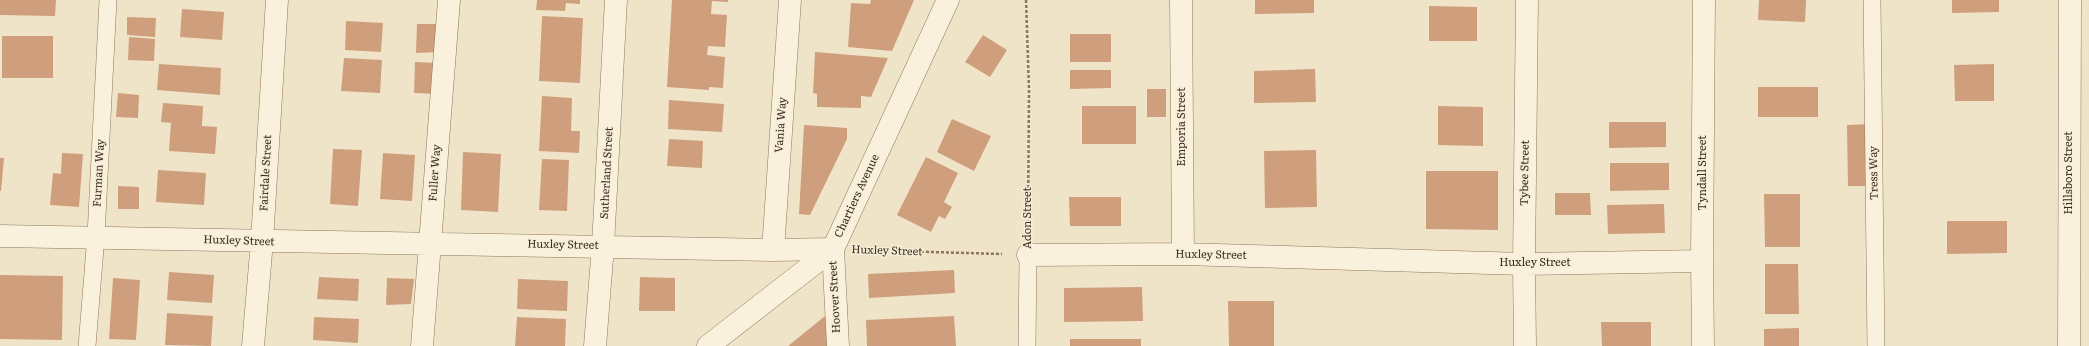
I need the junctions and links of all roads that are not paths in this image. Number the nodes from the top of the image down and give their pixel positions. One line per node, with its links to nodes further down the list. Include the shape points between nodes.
1 (108, 0): 13 (lane, Furman Way)
2 (277, 0): 14 (street, Fairdale Street)
3 (449, 0): 15 (street, Fuller Way)
4 (616, 0): 16 (street, Sutherland Street)
5 (790, 0): 18 (street, Vania Way)
6 (948, 0): 17 (street, Chartiers Avenue)
7 (1181, 0): 19 (street, Emporia Street)
8 (1527, 0): 22 (street, Tybee Street)
9 (1704, 0): 21 (street, Tyndall Street)
10 (1872, 0): 32 (lane, Tress Way)
11 (2070, 0): 33 (street, Hillsboro Street)
12 (0, 236): 13 (street, Huxley Street)
13 (96, 236): 14 (street, Huxley Street); 23 (lane, Furman Way)
14 (262, 242): 15 (street, Huxley Street); 24 (street, Fairdale Street)
15 (430, 243): 16 (street, Huxley Street); 25 (street, Fuller Way)
16 (603, 246): 18 (street, Huxley Street); 26 (street, Sutherland Street)
17 (833, 249): 18 (street, Huxley Street); 27 (street, Chartiers Avenue); 28 (street, Hoover Street)
18 (773, 250)
19 (1183, 254): 20 (street, Huxley Street); 22 (street, Huxley Street)
20 (1028, 255): 29 (lane, Adon Street)
21 (1702, 261): 22 (street, Huxley Street); 31 (street, Tyndall Street)
22 (1524, 264): 30 (street, Tybee Street)
23 (88, 346)
24 (254, 346)
25 (422, 346)
26 (595, 346)
27 (708, 346)
28 (838, 346)
29 (1027, 346)
30 (1525, 346)
31 (1703, 346)
32 (1876, 346)
33 (2069, 346)

